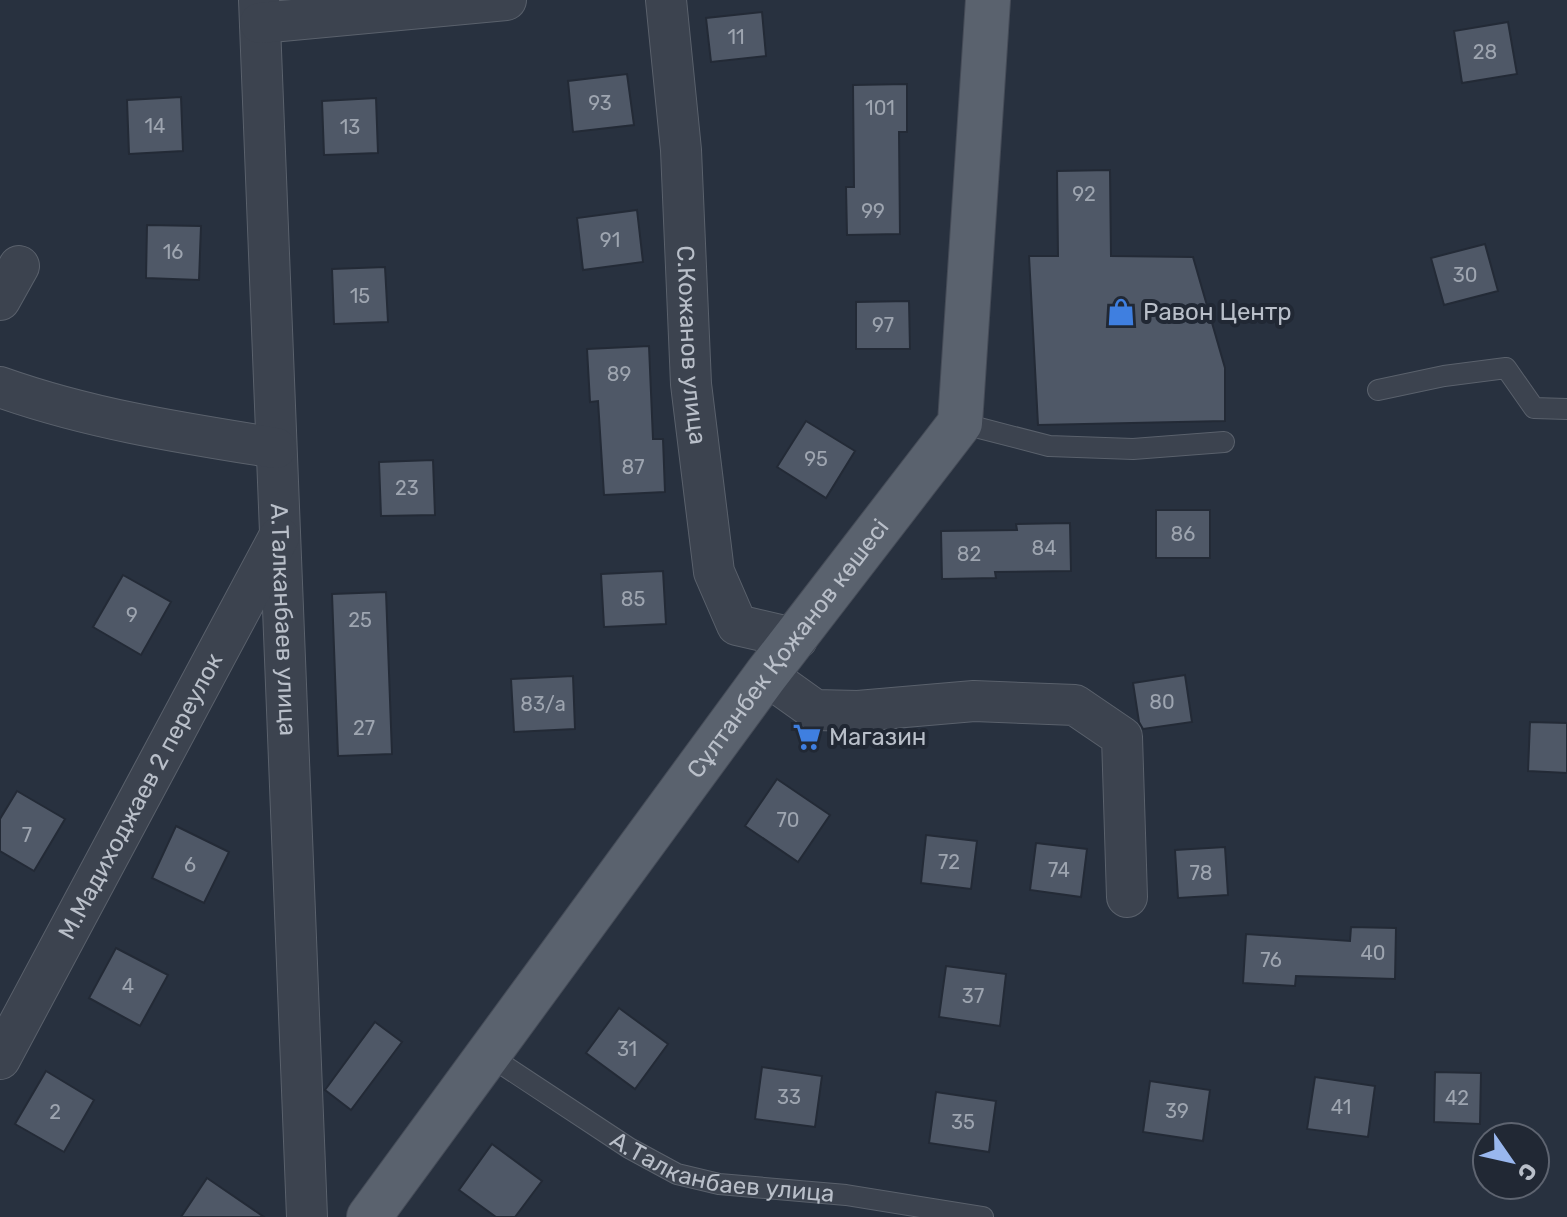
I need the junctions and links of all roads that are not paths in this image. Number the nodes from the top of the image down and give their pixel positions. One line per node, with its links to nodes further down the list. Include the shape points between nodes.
1 (506, 0): 4 (street, А.Талканбаев улица)
2 (666, 0): 12 (street, С.Кожанов улица, via 681,150 691,384 714,572 737,625)
3 (988, 0): 8 (main road)
4 (259, 11): 10 (street, А.Талканбаев улица)
5 (0, 387): 10 (street, via 119,421)
6 (1378, 390): 7 (lane, via 1506,368 1534,408)
7 (1567, 409)
8 (960, 423): 9 (lane, via 1049,446 1133,449); 12 (main road, Сұлтанбек Қожанов көшесі)
9 (1224, 442)
10 (276, 448): 11 (street, А.Талканбаев улица)
11 (280, 535): 16 (street, М.Мадиходжаев 2 переулок); 18 (street, А.Талканбаев улица)
12 (797, 639): 13 (main road, Сұлтанбек Қожанов көшесі)
13 (766, 675): 14 (street, via 815,710 974,701 1075,705 1122,737); 15 (main road, Сұлтанбек Қожанов көшесі)
14 (1127, 897)
15 (488, 1055): 17 (lane, А.Талканбаев улица, via 677,1174); 19 (main road, Сұлтанбек Қожанов көшесі)
16 (0, 1059)
17 (912, 1211): 20 (lane, А.Талканбаев улица)
18 (307, 1217)
19 (369, 1217)
20 (983, 1217)

